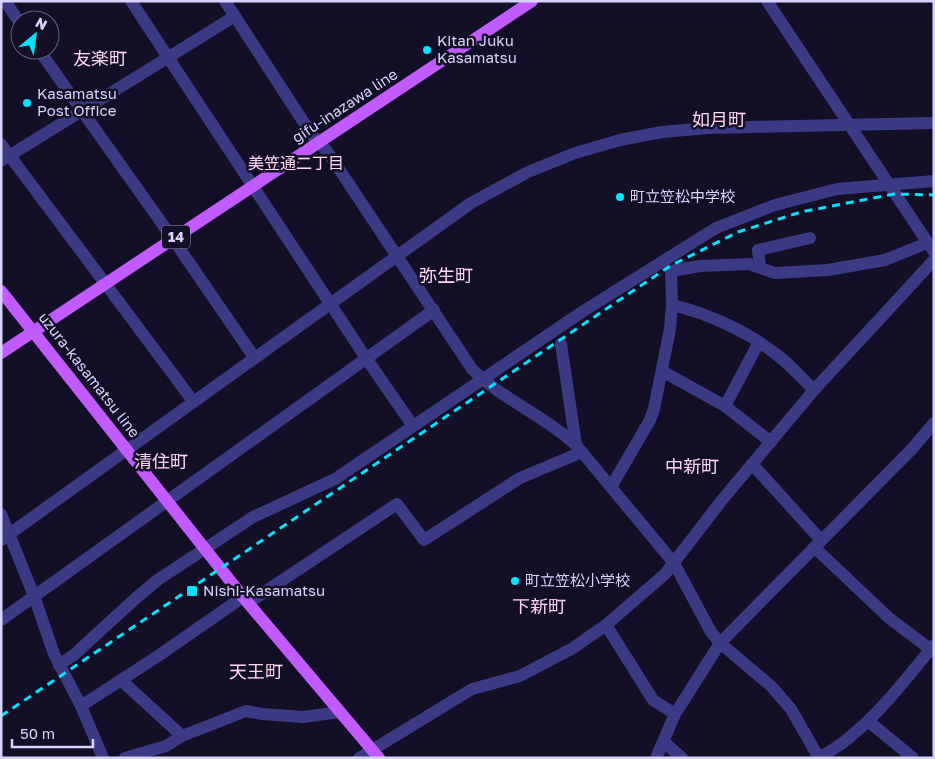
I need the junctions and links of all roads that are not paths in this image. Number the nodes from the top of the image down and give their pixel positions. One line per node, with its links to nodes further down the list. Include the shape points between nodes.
1 (130, 1): 6 (street)
2 (225, 1): 5 (street)
3 (532, 1): 11 (main road, gifu-inazawa line / 14)
4 (767, 1): 10 (street)
5 (235, 16): 6 (street); 11 (street)
6 (168, 58): 8 (street); 16 (street)
7 (46, 60): 8 (street)
8 (81, 111): 13 (street); 18 (street)
9 (934, 123): 10 (street)
10 (847, 124): 15 (street); 20 (street, via 662,132 575,153 528,172 471,203)
11 (319, 142): 16 (main road, gifu-inazawa line / 14); 20 (street)
12 (1, 144): 13 (street)
13 (6, 158): 23 (street)
14 (934, 181): 15 (street)
15 (887, 184): 19 (street); 35 (street, via 837,189 775,205 716,228)
16 (253, 186): 18 (main road, gifu-inazawa line / 14); 25 (street)
17 (810, 238): 22 (street, via 758,250)
18 (173, 239): 23 (main road, gifu-inazawa line / 14); 32 (street)
19 (930, 248): 22 (street, via 828,270 775,273)
20 (396, 255): 25 (street); 27 (street)
21 (934, 260): 36 (street)
22 (760, 267): 26 (street, via 749,264 700,266 671,271)
23 (106, 283): 28 (main road, gifu-inazawa line / 14); 37 (street)
24 (1, 291): 28 (main road, uzura-kasamatsu line)
25 (330, 303): 32 (street); 33 (street)
26 (672, 305): 29 (street, via 693,310); 34 (street)
27 (434, 310): 33 (street); 35 (street)
28 (33, 331): 31 (main road, gifu-inazawa line / 14); 43 (main road, uzura-kasamatsu line)
29 (759, 342): 36 (street, via 779,356); 38 (street)
30 (561, 344): 42 (street)
31 (1, 353)
32 (254, 357): 37 (street)
33 (366, 358): 40 (street); 46 (street)
34 (662, 371): 38 (street); 45 (street, via 650,420)
35 (482, 379): 40 (street); 42 (street, via 563,433)
36 (814, 390): 41 (street)
37 (193, 400): 43 (street)
38 (725, 406): 41 (street)
39 (934, 423): 49 (street)
40 (413, 426): 50 (street, via 335,479 253,517)
41 (771, 442): 44 (street)
42 (579, 448): 45 (street); 53 (street, via 520,478 424,540 397,504)
43 (126, 450): 46 (main road, uzura-kasamatsu line); 48 (street)
44 (752, 464): 49 (street); 51 (street)
45 (611, 487): 51 (street)
46 (168, 500): 50 (main road, uzura-kasamatsu line); 52 (street)
47 (1, 514): 48 (street)
48 (5, 537): 52 (street)
49 (817, 544): 56 (street); 57 (street, via 889,618)
50 (206, 548): 53 (main road, uzura-kasamatsu line); 58 (street, via 159,579)
51 (674, 563): 55 (street); 56 (street)
52 (34, 596): 54 (street); 58 (street)
53 (246, 600): 59 (street); 61 (main road, uzura-kasamatsu line)
54 (1, 620)
55 (606, 626): 62 (street, via 653,700); 66 (street, via 574,648 520,676 472,689)
56 (720, 643): 62 (street); 72 (street, via 771,686 804,730)
57 (932, 648): 63 (street)
58 (59, 665): 60 (street)
59 (121, 680): 60 (street); 64 (street)
60 (82, 706): 67 (street)
61 (340, 712): 64 (street, via 304,717 246,711); 66 (main road, uzura-kasamatsu line)
62 (675, 714): 65 (street)
63 (868, 721): 72 (street, via 850,738); 73 (street)
64 (182, 736): 68 (street, via 166,746)
65 (664, 742): 70 (street); 71 (street)
66 (375, 754): 69 (street)
67 (103, 758)
68 (125, 758)
69 (359, 758)
70 (656, 758)
71 (682, 758)
72 (819, 758)
73 (913, 758)

